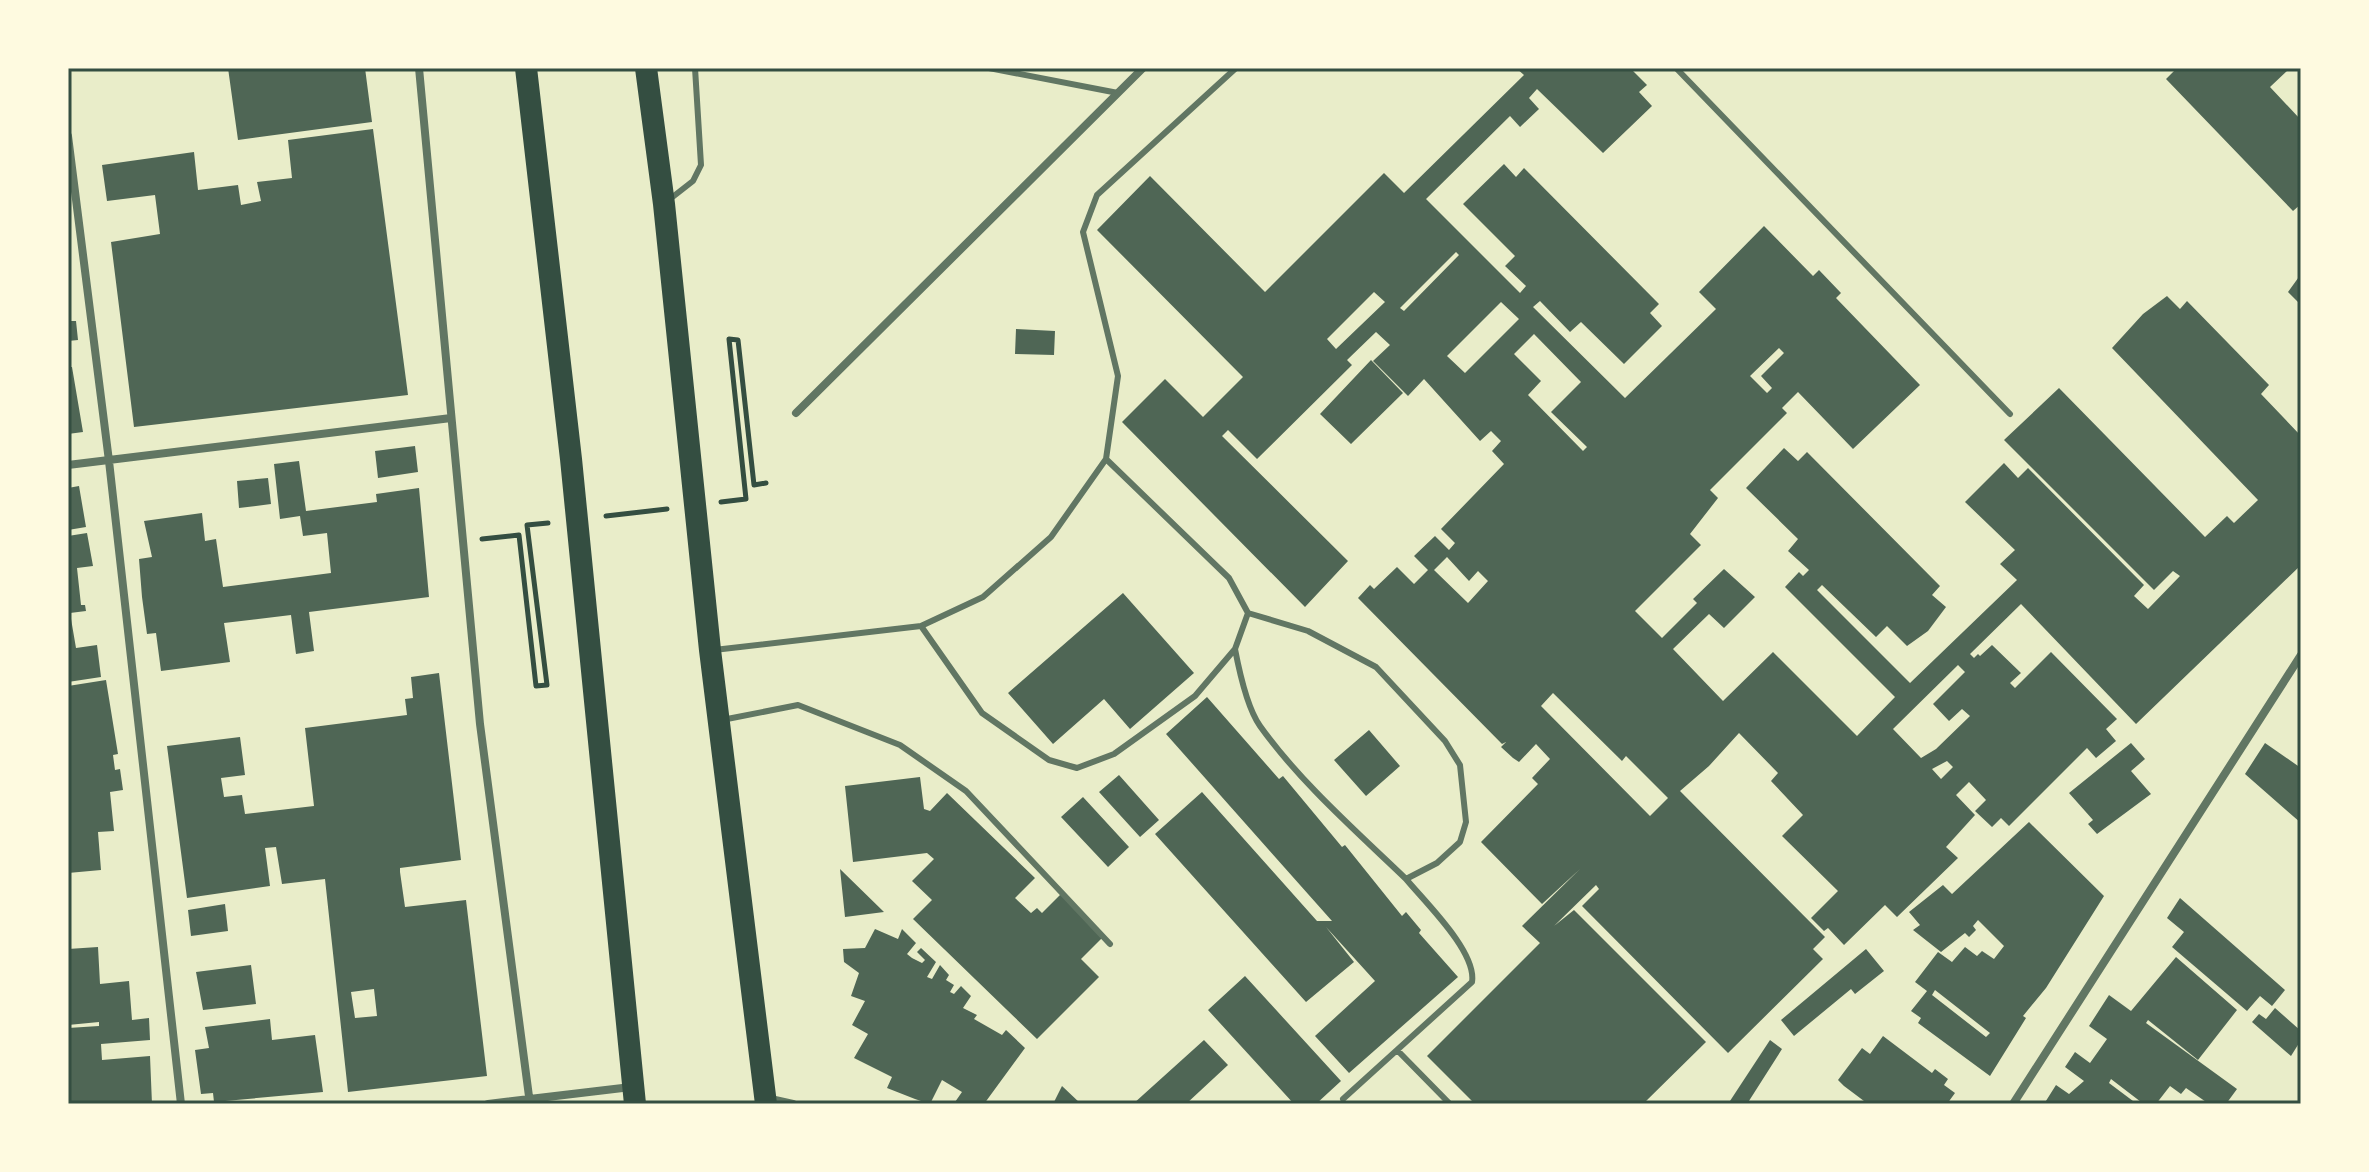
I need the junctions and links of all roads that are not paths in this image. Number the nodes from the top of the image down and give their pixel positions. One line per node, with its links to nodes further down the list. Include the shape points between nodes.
1 (419, 68): 14 (street)
2 (526, 68): 27 (highway)
3 (646, 68): 11 (highway)
4 (695, 68): 11 (lane, via 701,165 693,181)
5 (989, 68): 9 (lane)
6 (1143, 68): 9 (street)
7 (1236, 68): 15 (lane, via 1097,195 1083,232 1118,376)
8 (1676, 68): 13 (lane)
9 (1118, 93): 12 (street)
10 (68, 136): 16 (street)
11 (664, 204): 21 (highway)
12 (796, 413)
13 (2010, 414)
14 (451, 418): 16 (street); 30 (street, via 480,724)
15 (1106, 459): 18 (lane, via 1229,578); 19 (lane, via 1039,547 983,597)
16 (109, 461): 17 (street); 31 (street)
17 (68, 465)
18 (1248, 613): 20 (lane); 24 (lane, via 1308,631 1376,667 1445,741 1460,765 1466,822 1460,842 1437,863)
19 (921, 626): 20 (lane, via 982,713 1049,760 1077,768 1114,754 1195,696); 21 (lane)
20 (1235, 649): 24 (lane, via 1258,723)
21 (710, 650): 23 (highway)
22 (2301, 655): 35 (street)
23 (718, 721): 25 (lane, via 798,705 900,745 966,791); 29 (highway)
24 (1406, 879): 26 (lane, via 1474,970 1472,982)
25 (1110, 944)
26 (1398, 1051): 28 (lane); 34 (lane)
27 (634, 1096): 30 (street)
28 (1343, 1099)
29 (766, 1101): 33 (street)
30 (530, 1102): 32 (street)
31 (181, 1104)
32 (488, 1104)
33 (793, 1104)
34 (1450, 1104)
35 (2013, 1104)

